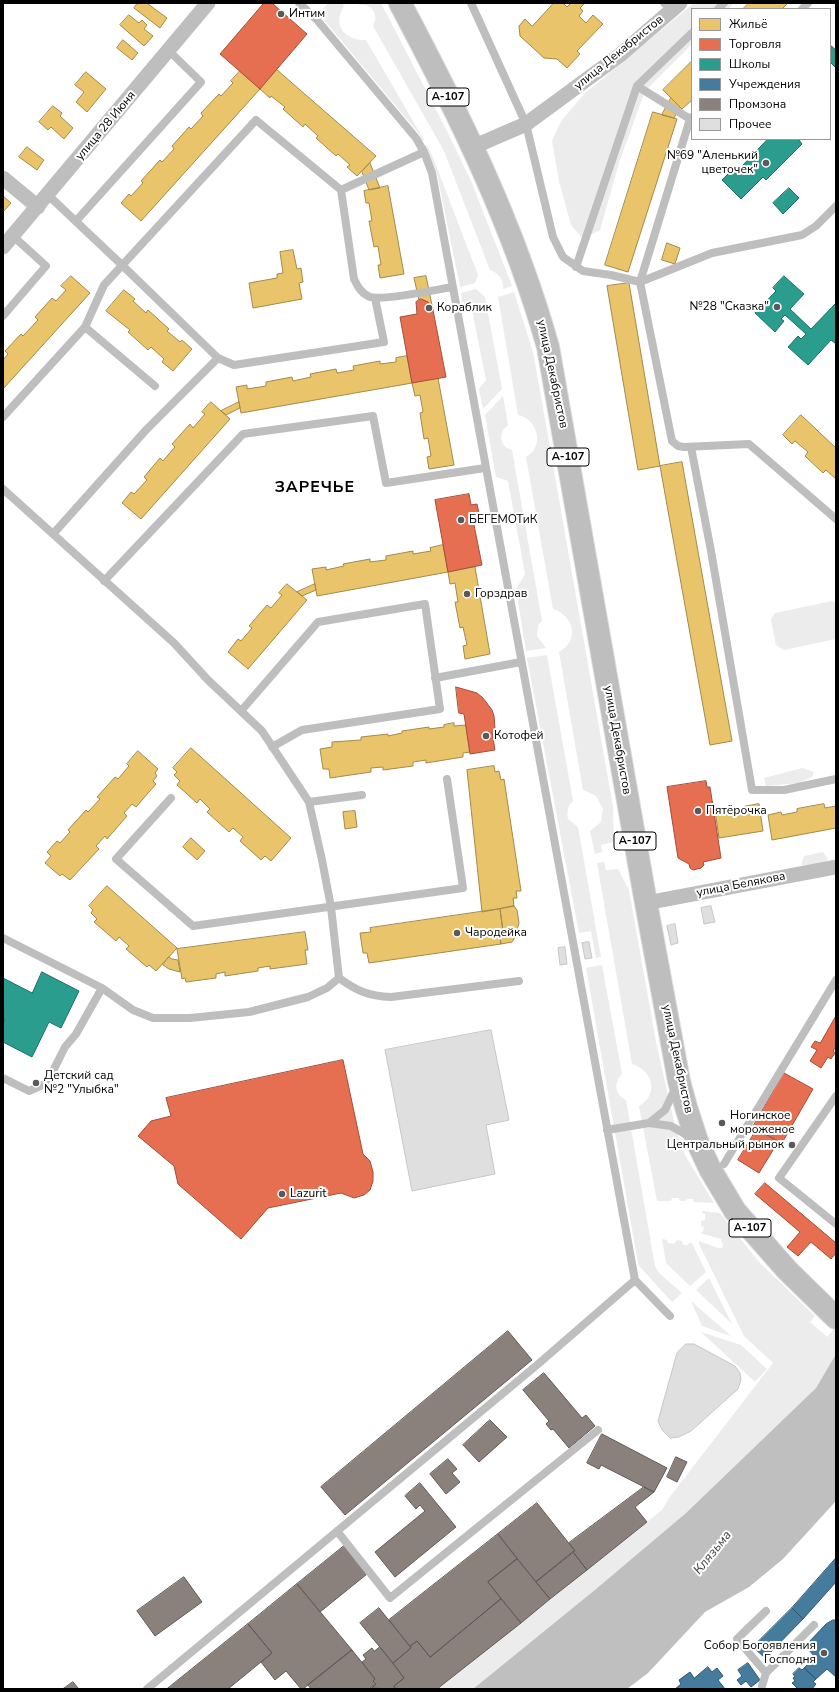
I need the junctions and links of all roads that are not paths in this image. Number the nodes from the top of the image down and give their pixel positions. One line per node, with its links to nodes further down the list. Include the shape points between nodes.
1 (208, 3): 7 (street, улица 28 Июня)
2 (299, 3): 12 (lane, via 317,20 416,138)
3 (400, 3): 11 (main road, улица Декабристов / А-107)
4 (471, 3): 10 (lane)
5 (672, 5): 10 (street, улица Декабристов, via 620,55)
6 (691, 34): 8 (lane)
7 (168, 50): 15 (street, улица 28 Июня); 18 (lane, via 201,82)
8 (637, 86): 9 (lane); 22 (lane)
9 (691, 118): 23 (lane)
10 (526, 124): 11 (street, улица Декабристов); 22 (lane, via 553,237 563,257)
11 (472, 147): 47 (main road, улица Декабристов / А-107, via 510,233 530,286 548,347)
12 (424, 152): 14 (lane); 24 (lane, via 432,173)
13 (3, 178): 17 (street)
14 (341, 190): 21 (lane, via 256,120); 25 (lane, via 354,279 364,294)
15 (48, 195): 17 (street, улица 28 Июня); 18 (lane)
16 (836, 206): 23 (lane, via 816,226 802,235 712,253)
17 (38, 207): 19 (street, улица 28 Июня)
18 (76, 222): 21 (lane)
19 (13, 236): 20 (street, улица 28 Июня); 26 (lane, via 46,266)
20 (3, 248)
21 (123, 266): 27 (lane, via 104,286); 28 (lane)
22 (576, 267): 23 (lane, via 583,271)
23 (640, 282): 31 (lane, via 670,436 678,446)
24 (452, 287): 25 (lane); 32 (lane)
25 (376, 298): 28 (lane, via 384,342 234,365)
26 (3, 316)
27 (85, 327): 29 (lane); 30 (lane)
28 (218, 358): 35 (lane, via 146,430)
29 (155, 386)
30 (3, 417)
31 (691, 447): 34 (lane, via 749,444); 42 (lane, via 752,790 784,790)
32 (485, 468): 36 (lane, via 386,483 373,416 243,434); 37 (lane)
33 (3, 489): 35 (lane)
34 (836, 519)
35 (53, 534): 36 (lane)
36 (104, 581): 39 (lane, via 174,643)
37 (521, 662): 38 (lane); 58 (lane)
38 (435, 678): 39 (lane, via 425,604 318,622); 40 (lane, via 440,708 302,730)
39 (241, 711): 40 (lane, via 262,731)
40 (272, 747): 45 (lane)
41 (447, 779): 48 (lane, via 463,888)
42 (836, 779)
43 (362, 795): 45 (lane)
44 (171, 798): 48 (lane, via 116,859 192,926)
45 (310, 802): 48 (lane)
46 (836, 867): 47 (street, улица Белякова)
47 (646, 903): 55 (main road, улица Декабристов / А-107)
48 (331, 908): 50 (lane)
49 (3, 938): 53 (lane)
50 (339, 978): 52 (lane, via 362,992 391,997); 53 (lane, via 327,988 308,997 249,1012 190,1018 153,1018 133,1010)
51 (836, 980): 60 (lane)
52 (519, 981)
53 (102, 988): 54 (lane, via 76,1034 65,1047 47,1083 29,1091)
54 (3, 1078)
55 (679, 1081): 57 (lane, via 665,1110); 59 (main road, улица Декабристов / А-107)
56 (836, 1096): 61 (lane, via 779,1178)
57 (649, 1123): 58 (lane); 59 (lane, via 672,1126)
58 (607, 1130): 62 (lane)
59 (697, 1141): 64 (main road, улица Декабристов / А-107, via 714,1177 735,1211 787,1270)
60 (724, 1164)
61 (836, 1224)
62 (634, 1280): 63 (lane); 66 (lane, via 537,1365)
63 (670, 1316)
64 (836, 1318)
65 (598, 1430): 66 (lane, via 390,1598)
66 (337, 1531): 71 (lane)
67 (766, 1611): 69 (lane, via 737,1639)
68 (814, 1625): 69 (lane)
69 (766, 1673): 70 (lane)
70 (762, 1688)
71 (147, 1689)

